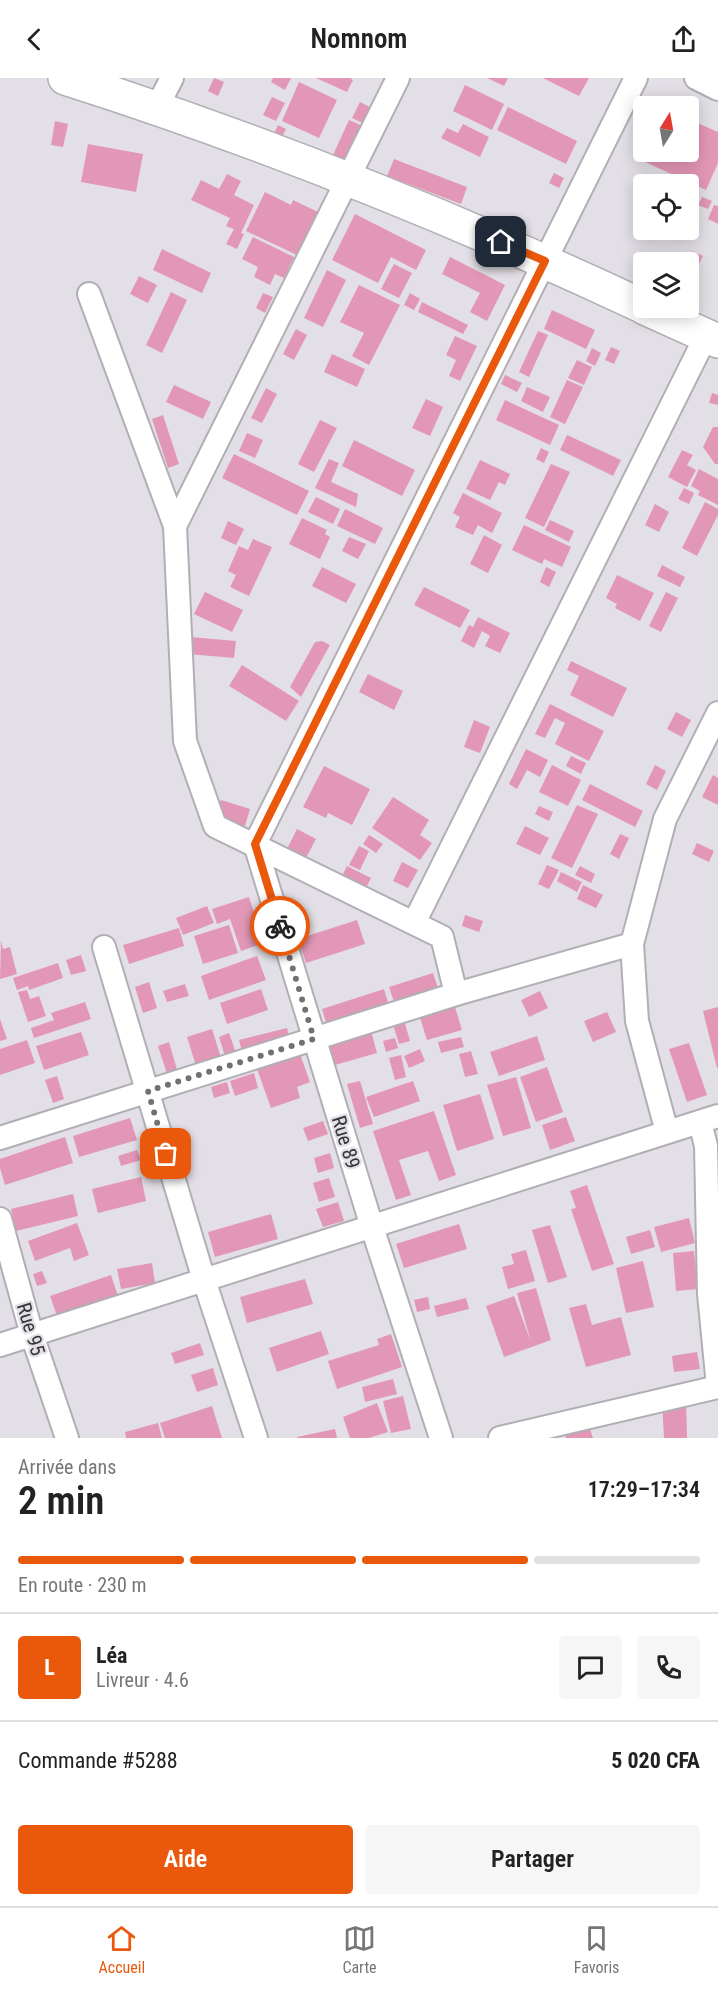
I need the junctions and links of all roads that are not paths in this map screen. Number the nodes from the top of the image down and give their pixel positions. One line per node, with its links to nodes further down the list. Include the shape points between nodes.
1 (65, 78): 7 (main road)
2 (172, 78): 7 (street)
3 (398, 78): 8 (street)
4 (636, 78): 9 (street)
5 (696, 78): 6 (street)
6 (718, 89)
7 (157, 107): 8 (main road)
8 (348, 178): 9 (main road); 14 (street)
9 (545, 261): 11 (main road); 16 (street)
10 (89, 294): 14 (street)
11 (633, 302)
12 (667, 318): 13 (main road)
13 (712, 339): 17 (street)
14 (175, 526): 16 (street, via 185,741 215,826)
15 (718, 713): 18 (street, via 665,819)
16 (255, 844): 17 (street); 21 (street, Rue 89)
17 (414, 923): 20 (street, via 442,937)
18 (632, 944): 20 (street); 24 (street, via 637,1022)
19 (104, 947): 22 (street)
20 (456, 994): 21 (street)
21 (314, 1039): 22 (street); 27 (street, Rue 89)
22 (148, 1091): 25 (street); 28 (street)
23 (709, 1119): 24 (street); 29 (street, via 706,1146)
24 (667, 1132): 27 (street)
25 (0, 1138)
26 (0, 1219): 30 (street, Rue 95)
27 (372, 1227): 28 (street); 35 (street, Rue 89)
28 (204, 1280): 30 (street); 34 (street)
29 (713, 1293): 32 (street)
30 (32, 1335): 31 (street); 33 (street, Rue 95)
31 (0, 1345)
32 (718, 1387): 36 (street)
33 (67, 1438)
34 (256, 1438)
35 (441, 1438)
36 (500, 1438)

